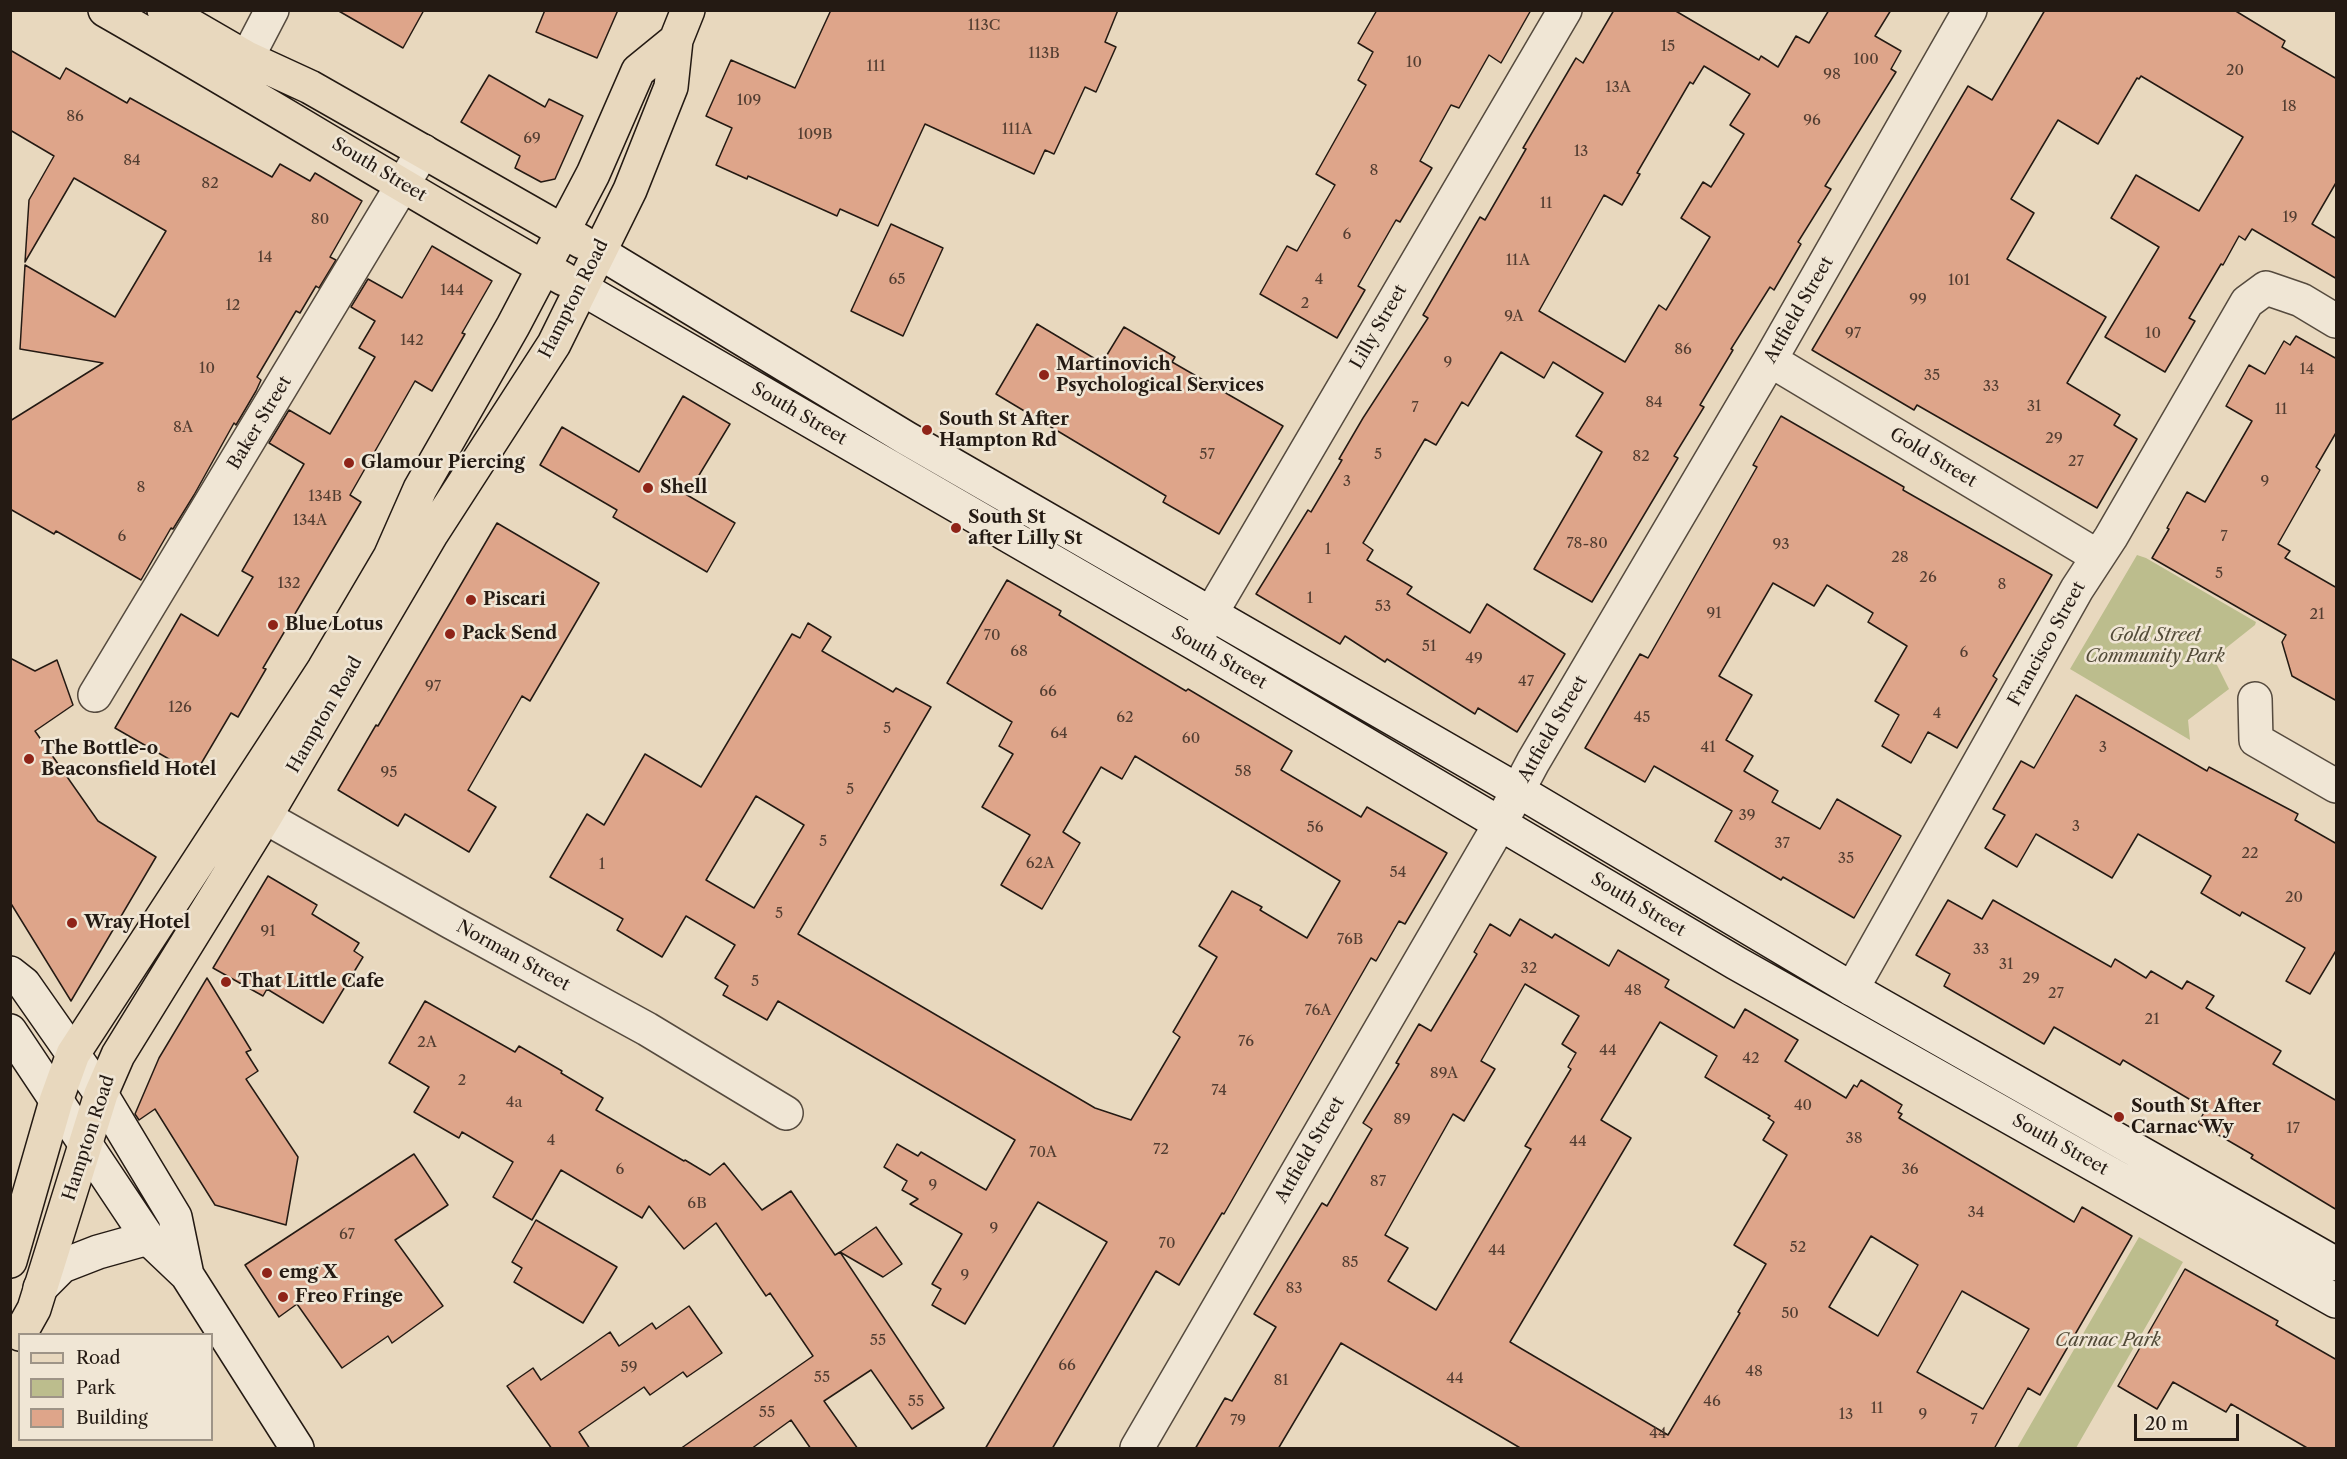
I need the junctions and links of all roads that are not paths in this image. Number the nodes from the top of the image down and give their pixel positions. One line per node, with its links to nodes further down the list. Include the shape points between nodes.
1 (105, 10): 7 (main road, South Street)
2 (164, 10): 7 (main road, South Street)
3 (272, 10): 7 (street)
4 (1564, 10): 17 (street, Lilly Street)
5 (1970, 10): 15 (street, Attfield Street)
6 (682, 25): 10 (main road, Hampton Road, via 638,71); 11 (main road, Hampton Road, via 671,87 630,190)
7 (239, 70): 8 (main road, South Street, via 310,87); 9 (main road, South Street)
8 (423, 151): 9 (street, Baker Street); 10 (main road, South Street)
9 (404, 185): 12 (main road, South Street); 19 (street, Baker Street)
10 (563, 231): 11 (main road, South Street); 12 (main road, Hampton Road)
11 (599, 252): 13 (main road, Hampton Road); 17 (street, South Street, via 906,438)
12 (544, 267): 13 (main road, South Street); 23 (main road, Hampton Road, via 420,489 390,557 324,669)
13 (581, 288): 18 (street, South Street); 23 (main road, Hampton Road, via 554,344)
14 (2337, 321): 16 (street, Francisco Street, via 2301,300 2266,288 2247,302)
15 (1770, 360): 16 (street, Gold Street); 22 (street, Attfield Street)
16 (2097, 556): 26 (street, Francisco Street)
17 (1211, 613): 18 (street, Lilly Street); 22 (street, South Street)
18 (1194, 643): 24 (street, South Street)
19 (95, 695)
20 (2255, 699): 21 (street, via 2256,740)
21 (2337, 786)
22 (1517, 790): 24 (street, Attfield Street); 26 (street, South Street)
23 (251, 809): 28 (main road, Hampton Road); 29 (main road, Hampton Road, via 118,1055); 31 (street, Norman Street, via 647,1029)
24 (1500, 824): 38 (street, South Street, via 1736,963); 43 (street, Attfield Street)
25 (10, 973): 28 (street, via 24,984)
26 (1852, 989): 35 (street, South Street)
27 (10, 1031): 30 (street)
28 (73, 1054): 29 (street); 30 (main road, Hampton Road)
29 (101, 1094): 32 (main road, Hampton Road); 36 (street, via 175,1217)
30 (56, 1101): 32 (street); 34 (main road, Hampton Road)
31 (786, 1113)
32 (85, 1145): 33 (street); 37 (main road, Hampton Road)
33 (148, 1238): 36 (street); 37 (street, via 62,1266)
34 (10, 1261)
35 (2337, 1264)
36 (187, 1275): 42 (street)
37 (40, 1287): 39 (main road, Hampton Road)
38 (2337, 1301)
39 (21, 1333)
40 (18, 1338): 41 (main road, Hampton Road)
41 (10, 1352)
42 (297, 1449)
43 (1137, 1449)

